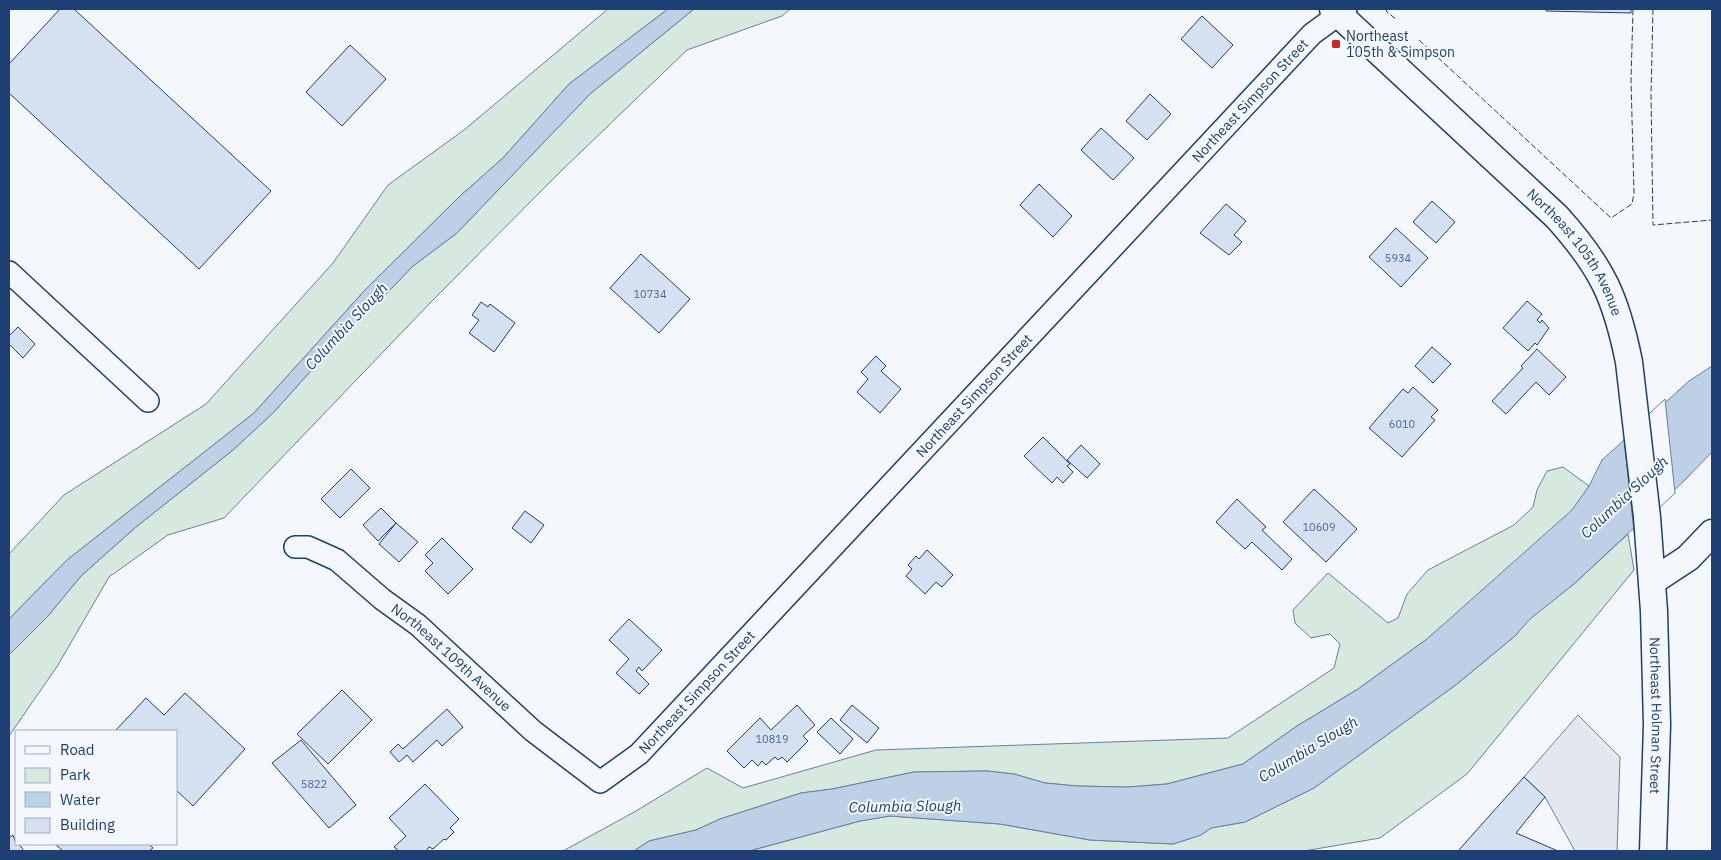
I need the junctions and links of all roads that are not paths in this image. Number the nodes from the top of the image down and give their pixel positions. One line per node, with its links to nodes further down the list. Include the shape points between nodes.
1 (1339, 11): 6 (street, Northeast 105th Avenue, via 1557,217 1595,263 1607,284 1624,335); 7 (street, Northeast Simpson Street, via 1306,41 639,754)
2 (9, 272): 3 (street)
3 (148, 401)
4 (1712, 533): 6 (street, via 1688,558)
5 (295, 547): 7 (street, Northeast 109th Avenue, via 308,546 337,560 418,625 533,731)
6 (1653, 580): 8 (street, Northeast Holman Street, via 1657,725)
7 (600, 782)
8 (1653, 851)

